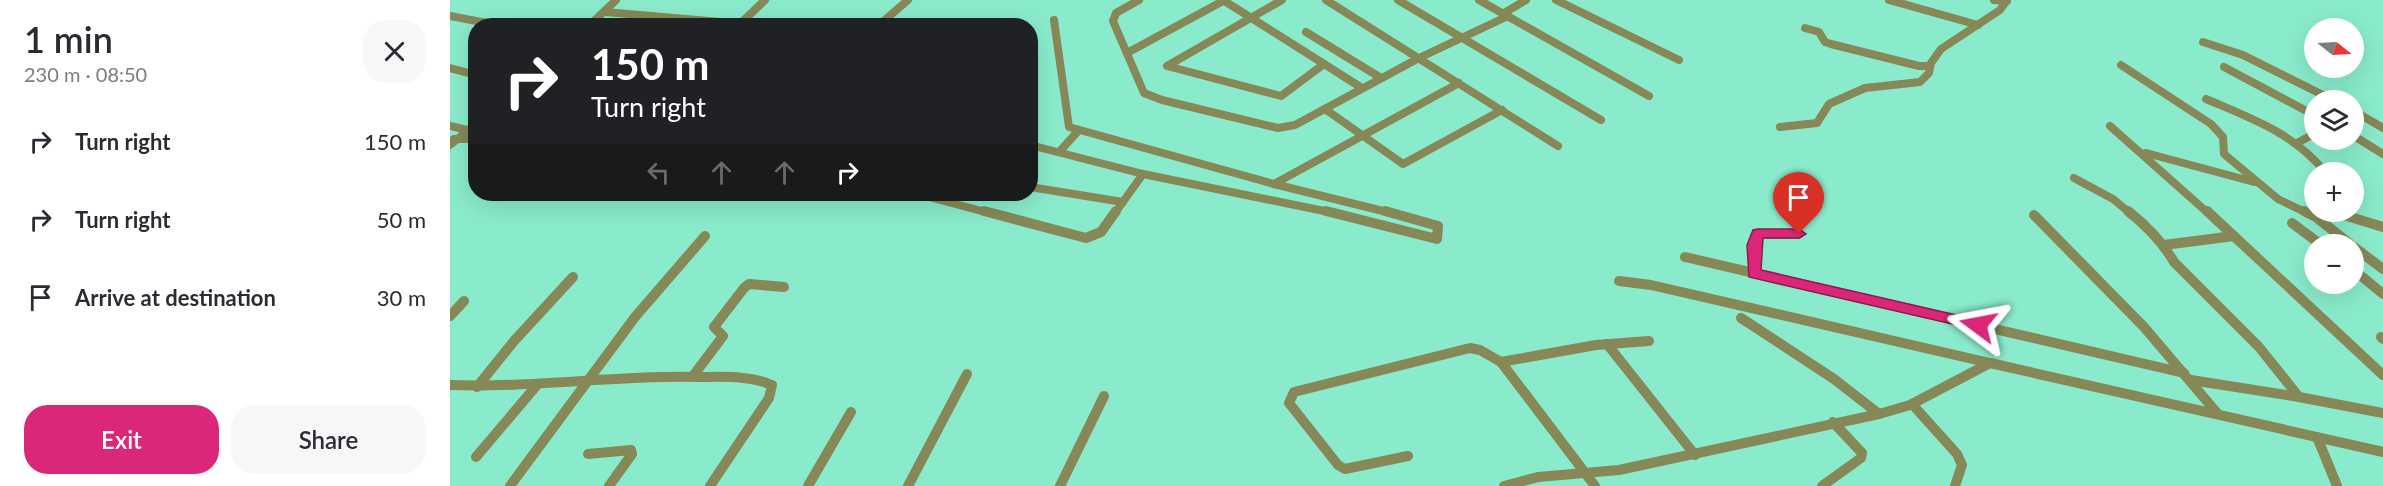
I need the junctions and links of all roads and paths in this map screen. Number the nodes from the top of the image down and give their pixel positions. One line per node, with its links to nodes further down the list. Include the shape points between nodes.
1 (616, 0): 15 (street)
2 (765, 0): 21 (street)
3 (908, 0): 22 (street)
4 (1139, 0): 32 (street, via 1114,16)
5 (1223, 0): 25 (street); 32 (street)
6 (1282, 0): 25 (street)
7 (1326, 0): 33 (street)
8 (1398, 0): 30 (street)
9 (1479, 0): 16 (street)
10 (1526, 0): 16 (street)
11 (1556, 0): 34 (street)
12 (1889, 0): 27 (street)
13 (1994, 0): 14 (street)
14 (2007, 1): 27 (street)
15 (605, 12): 19 (street); 20 (street)
16 (1506, 14): 30 (street); 45 (street)
17 (450, 15): 18 (street)
18 (460, 17): 23 (street); 26 (street)
19 (598, 18)
20 (679, 18)
21 (746, 18)
22 (887, 18)
23 (468, 19)
24 (1054, 20): 57 (street, via 1069,127)
25 (1251, 20): 35 (street); 35 (street, via 1167,66 1281,96)
26 (450, 23)
27 (1978, 25): 37 (street, via 1941,50)
28 (1805, 28): 37 (street, via 1819,32 1832,44)
29 (1306, 32): 41 (street)
30 (1462, 38): 33 (street); 51 (street)
31 (2203, 42): 44 (street, via 2243,54)
32 (1127, 53): 47 (street, via 1141,89 1162,100 1278,128 1295,125)
33 (1419, 58): 41 (street); 42 (street)
34 (1679, 60)
35 (1324, 64): 43 (street)
36 (2121, 65): 72 (street, via 2211,124 2223,137 2224,154)
37 (1930, 66): 54 (street, via 1920,82 1865,88 1829,104 1817,123)
38 (2224, 67): 49 (street)
39 (450, 69): 40 (street)
40 (468, 73)
41 (1381, 78): 43 (street)
42 (1459, 83): 48 (street); 58 (street)
43 (1362, 88): 47 (street)
44 (2313, 90)
45 (1649, 96)
46 (2206, 99): 63 (street)
47 (1325, 109): 58 (street)
48 (1502, 110): 58 (street, via 1403,164); 64 (street)
49 (2304, 110)
50 (2364, 119): 55 (street)
51 (1601, 120)
52 (450, 126): 56 (street)
53 (2110, 126): 67 (street)
54 (1780, 128)
55 (2383, 128)
56 (467, 130): 61 (street)
57 (1079, 130): 66 (street); 73 (street)
58 (1363, 136): 73 (street)
59 (2304, 139): 63 (street)
60 (468, 140): 61 (street)
61 (452, 141)
62 (2364, 142): 68 (street)
63 (2297, 143): 69 (street)
64 (1558, 146)
65 (1038, 147): 66 (street)
66 (1060, 151): 70 (street)
67 (2141, 152): 72 (street); 85 (street)
68 (2383, 154)
69 (2315, 162)
70 (1143, 174): 73 (street, via 1345,215 1437,239 1438,226); 76 (street)
71 (2074, 178): 86 (street, via 2113,199)
72 (2257, 183): 83 (street, via 2278,199 2316,217)
73 (1274, 184)
74 (1038, 188): 76 (street)
75 (945, 201): 76 (street, via 1086,238 1101,231)
76 (1123, 202)
77 (2034, 215): 106 (street, via 2144,327)
78 (2364, 221): 80 (street)
79 (2292, 224): 82 (street)
80 (2383, 227)
81 (1799, 234): 90 (street, via 1758,234)
82 (2306, 234)
83 (2337, 234)
84 (705, 236): 107 (street, via 635,317)
85 (2234, 236): 86 (street); 104 (street)
86 (2164, 245): 112 (street, via 2184,273 2259,347)
87 (2364, 255): 89 (street)
88 (1685, 257): 90 (street)
89 (2383, 269)
90 (1754, 273): 106 (street)
91 (573, 277): 110 (street, via 514,340)
92 (2364, 278): 95 (street)
93 (1619, 281): 102 (street, via 1651,285)
94 (784, 287): 105 (street, via 749,284 744,288 714,327 723,336)
95 (2383, 294)
96 (464, 301): 97 (street)
97 (450, 316)
98 (1741, 318): 117 (street, via 1834,379)
99 (1648, 341): 100 (street)
100 (1607, 344): 101 (street); 122 (street)
101 (1501, 362): 123 (street, via 1470,348 1294,392 1289,397 1289,403 1345,469); 125 (street)
102 (1990, 363): 113 (street); 115 (street)
103 (967, 374): 131 (street)
104 (2383, 375)
105 (693, 376): 107 (street); 129 (street, via 749,379 772,385 773,390)
106 (2187, 377): 112 (street); 115 (street)
107 (587, 381): 109 (street); 127 (street)
108 (450, 385): 110 (street)
109 (537, 385): 110 (street); 124 (street)
110 (477, 387)
111 (1104, 396): 132 (street)
112 (2299, 397): 116 (street)
113 (1912, 404): 117 (street); 136 (street, via 1957,454 1962,465)
114 (851, 412): 130 (street)
115 (2217, 413): 119 (street)
116 (2383, 413)
117 (1879, 414): 118 (street)
118 (1833, 422): 122 (street); 135 (street, via 1862,453 1862,458)
119 (2317, 437): 120 (street); 137 (street)
120 (2383, 452)
121 (588, 454): 128 (street, via 630,450 632,454)
122 (1695, 455): 125 (street)
123 (1408, 456)
124 (476, 457)
125 (1587, 473): 126 (street); 134 (street)
126 (1564, 480): 133 (street, via 1538,477)
127 (510, 486)
128 (609, 486)
129 (710, 486)
130 (808, 486)
131 (908, 486)
132 (1060, 486)
133 (1504, 486)
134 (1595, 486)
135 (1822, 486)
136 (1955, 486)
137 (2337, 486)

